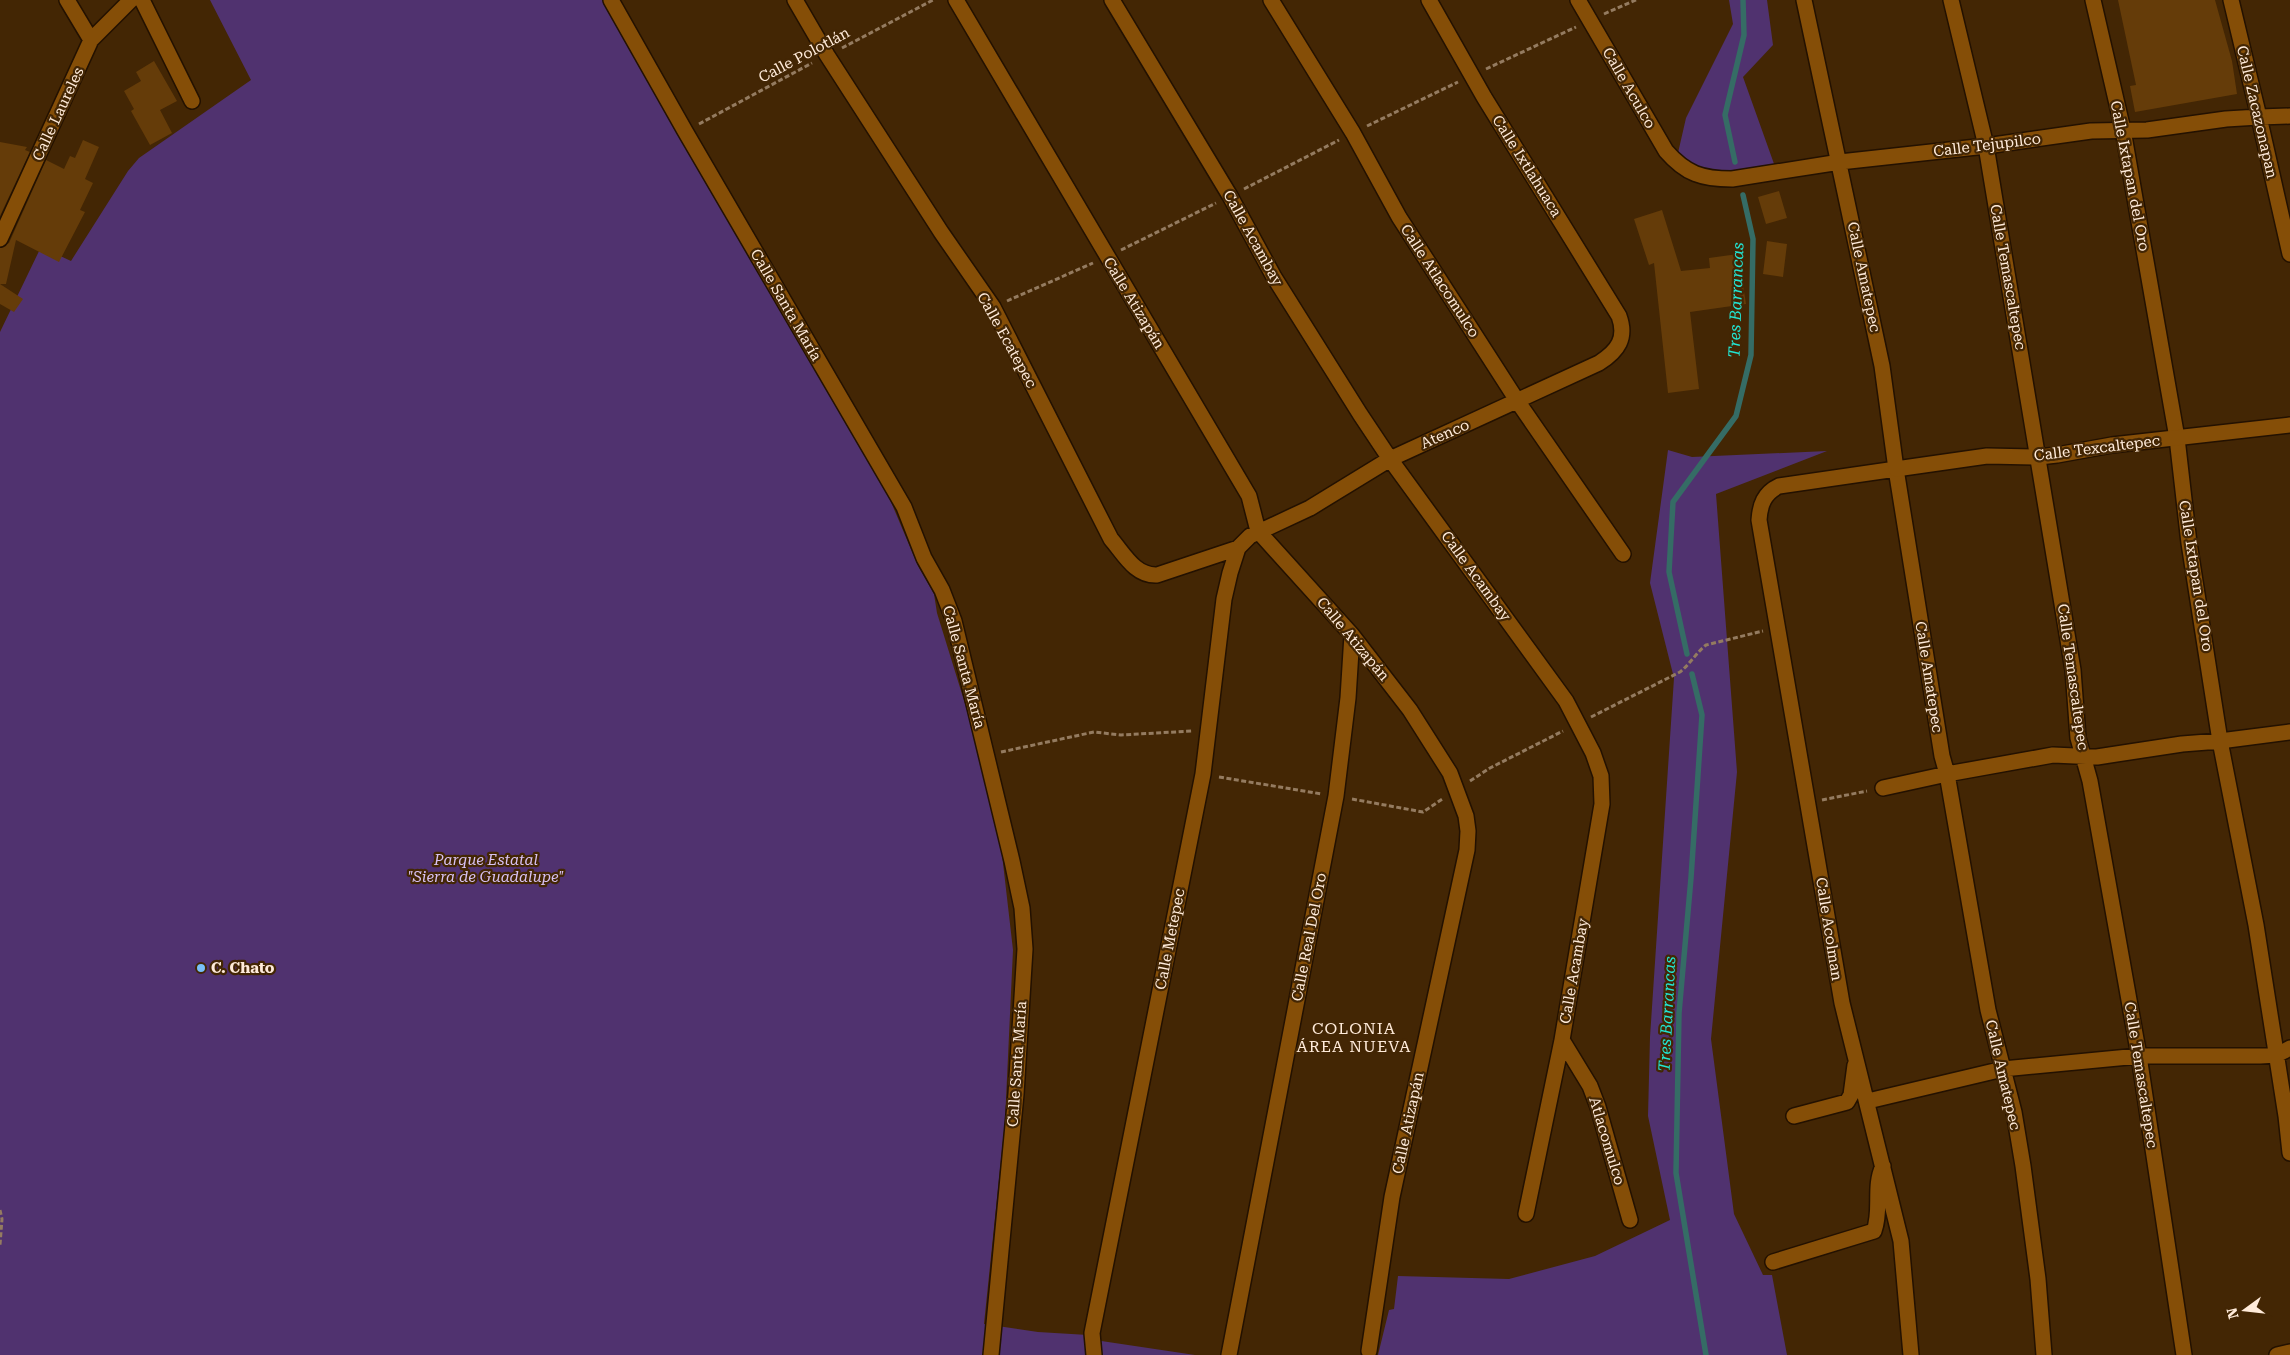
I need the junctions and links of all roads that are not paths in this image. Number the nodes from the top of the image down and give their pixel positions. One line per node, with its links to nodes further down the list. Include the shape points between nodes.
1 (67, 0): 15 (street)
2 (131, 0): 15 (street, Calle Laureles)
3 (142, 0): 16 (street)
4 (611, 0): 56 (street, Calle Santa María, via 904,507 954,621 1022,908 1025,949 1016,1094)
5 (796, 0): 34 (street, Calle Ecatepec, via 827,56 993,307 1111,538 1135,567 1149,575)
6 (956, 0): 33 (street, Calle Atizapán, via 1249,496)
7 (1112, 0): 30 (street, Calle Acambay, via 1230,196 1274,277)
8 (1271, 0): 26 (street, Calle Atlacomulco, via 1353,133 1399,217)
9 (1429, 0): 25 (street, Calle Ixtlahuaca, via 1619,316)
10 (1578, 0): 22 (street, Calle Aculco, via 1666,151)
11 (1804, 0): 21 (street, Calle Amatepec)
12 (1952, 0): 20 (street, Calle Temascaltepec)
13 (2093, 0): 19 (street, Calle Ixtapan del Oro)
14 (2231, 0): 18 (street, Calle Zacazonapan)
15 (92, 40): 23 (street, Calle Laureles)
16 (192, 101)
17 (2290, 116): 18 (street, Calle Tejupilco)
18 (2259, 117): 19 (street, Calle Tejupilco); 24 (street, Calle Zacazonapan)
19 (2123, 130): 20 (street, Calle Tejupilco, via 2091,131); 28 (street, Calle Ixtapan del Oro)
20 (1986, 146): 21 (street, Calle Tejupilco); 29 (street, Calle Temascaltepec)
21 (1840, 162): 22 (street, Calle Tejupilco, via 1732,179 1697,176); 31 (street, Calle Amatepec, via 1882,366)
22 (1686, 170)
23 (0, 239)
24 (2290, 254)
25 (1623, 332): 26 (street, Atenco, via 1622,340 1611,356)
26 (1518, 402): 30 (street, Atenco); 35 (street, Calle Atlacomulco)
27 (2290, 425): 28 (street, Calle Texcaltepec)
28 (2177, 438): 29 (street, Calle Texcaltepec); 38 (street, Calle Ixtapan del Oro, via 2189,543)
29 (2039, 457): 31 (street, Calle Texcaltepec, via 1987,456); 39 (street, Calle Temascaltepec, via 2073,670 2078,738)
30 (1390, 459): 33 (street, Atenco, via 1310,508); 42 (street, Calle Acambay, via 1566,701 1601,776 1603,796)
31 (1896, 469): 32 (street, Calle Texcaltepec, via 1779,486); 40 (street, Calle Amatepec)
32 (1762, 501): 45 (street, Calle Acolman, via 1759,520 1840,995)
33 (1258, 531): 34 (street); 36 (street, Calle Atizapán)
34 (1238, 548): 57 (street, Calle Metepec, via 1224,600 1203,774 1092,1333)
35 (1623, 554)
36 (1352, 635): 54 (street, Calle Atizapán, via 1410,710 1450,773 1468,831 1467,850 1392,1197); 58 (street, Calle Real Del Oro, via 1336,796)
37 (2290, 732): 38 (street)
38 (2220, 741): 39 (street); 43 (street, Calle Ixtapan del Oro)
39 (2084, 756): 40 (street, via 2053,755); 44 (street, Calle Temascaltepec)
40 (1947, 774): 41 (street); 46 (street, Calle Amatepec, via 1988,1010)
41 (1883, 788)
42 (1562, 1040): 51 (street, Calle Acambay); 52 (street, Atlacomulco, via 1590,1086)
43 (2283, 1052): 44 (street); 49 (street, Calle Ixtapan del Oro)
44 (2139, 1056): 46 (street); 61 (street, Calle Temascaltepec)
45 (1856, 1058): 47 (street, Calle Acolman); 48 (street, via 1851,1095 1847,1102)
46 (2003, 1069): 47 (street); 60 (street, Calle Amatepec, via 2023,1166 2038,1278)
47 (1868, 1101): 50 (street, Calle Acolman)
48 (1794, 1116)
49 (2290, 1153)
50 (1883, 1164): 53 (street, via 1877,1183 1874,1231); 59 (street, Calle Acolman, via 1901,1241)
51 (1526, 1214)
52 (1630, 1220)
53 (1773, 1262)
54 (1369, 1351)
55 (2290, 1352): 62 (street)
56 (991, 1355)
57 (1094, 1355)
58 (1230, 1355)
59 (1911, 1355)
60 (2044, 1355)
61 (2184, 1355)
62 (2277, 1355)

